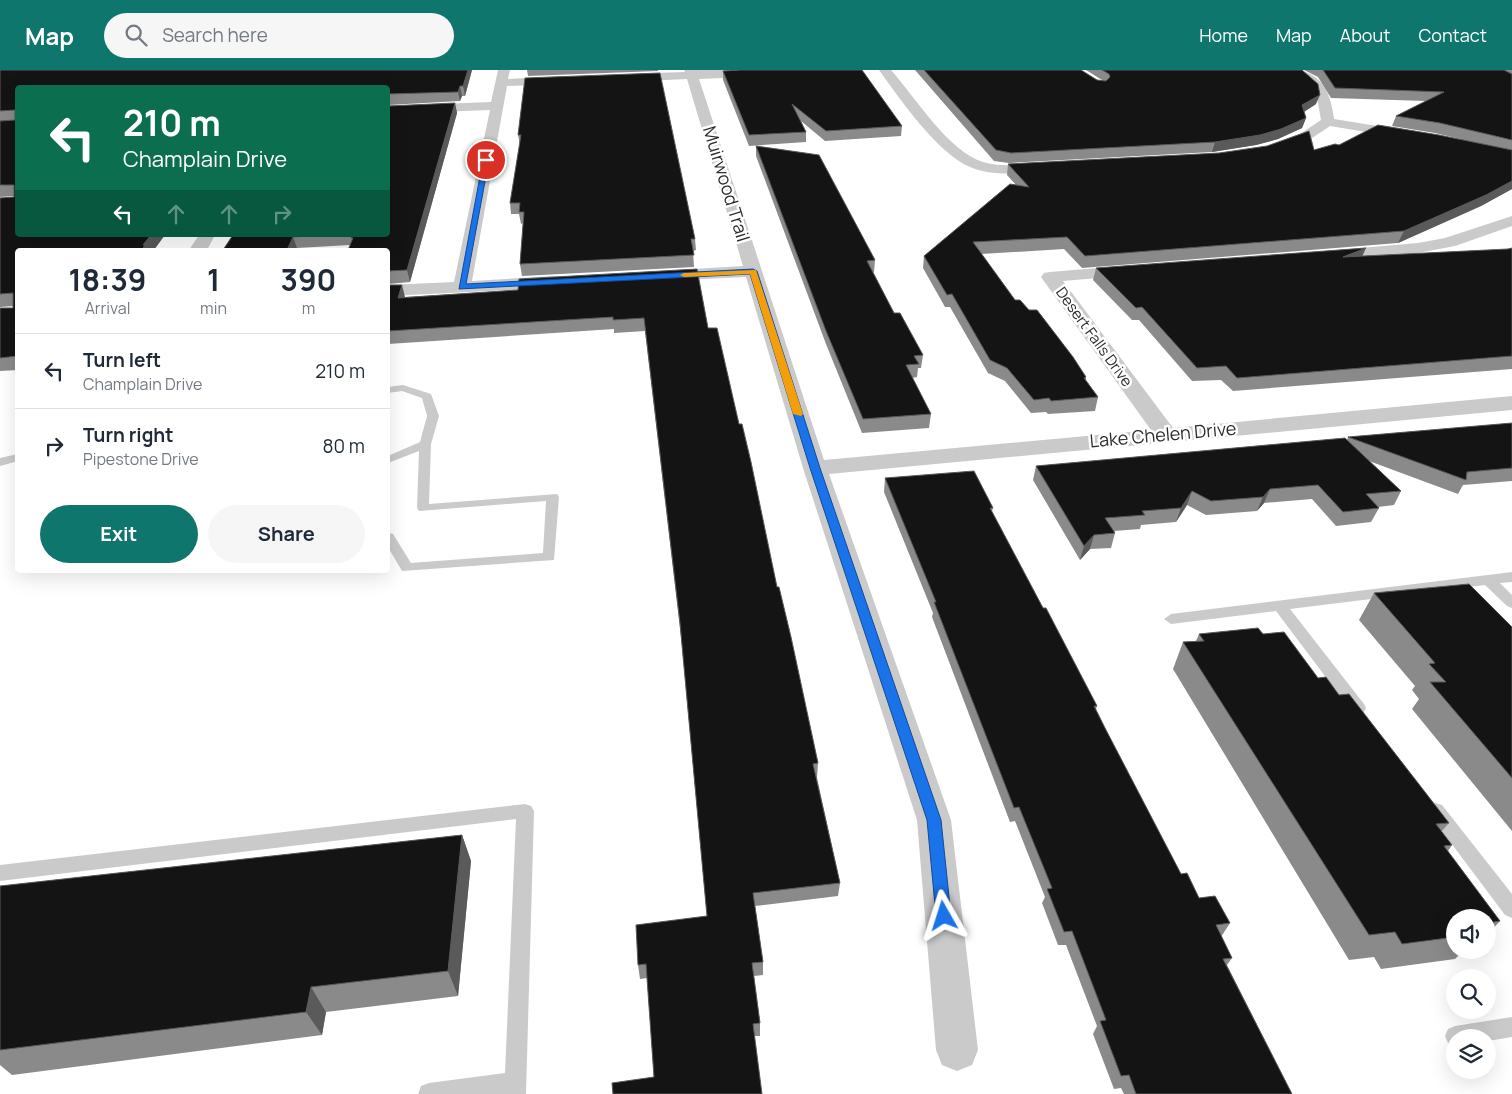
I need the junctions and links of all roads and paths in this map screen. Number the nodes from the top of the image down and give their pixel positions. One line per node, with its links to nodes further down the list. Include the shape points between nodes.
1 (819, 70): 4 (street)
2 (885, 70): 13 (street, via 956,153 978,165 1009,169)
3 (1298, 70): 10 (street, via 1322,89 1326,97)
4 (691, 73): 6 (street); 19 (street, Muirwood Trail)
5 (502, 76): 7 (street); 8 (street)
6 (606, 79)
7 (578, 80)
8 (497, 106): 9 (street); 22 (street)
9 (390, 110)
10 (1328, 122): 11 (street); 12 (street, via 1305,137)
11 (1425, 138)
12 (1264, 152)
13 (1060, 167)
14 (1512, 221): 17 (street, via 1449,242 1418,248)
15 (206, 237): 16 (street)
16 (199, 248)
17 (1310, 257)
18 (1146, 269): 26 (street, Desert Falls Drive, via 1050,277)
19 (753, 271): 20 (street); 31 (street, Muirwood Trail)
20 (646, 277)
21 (568, 281): 22 (street)
22 (462, 287): 23 (street)
23 (390, 291)
24 (390, 390): 27 (lane, via 403,388 427,396 432,416)
25 (1512, 403): 26 (street, Lake Chelen Drive)
26 (1167, 435): 31 (street, Lake Chelen Drive)
27 (425, 444): 29 (lane); 32 (lane, via 423,508 552,498 549,557 407,568)
28 (15, 457): 30 (lane)
29 (390, 459)
30 (0, 462)
31 (815, 468): 44 (street, Muirwood Trail, via 934,820)
32 (390, 540)
33 (1512, 577): 34 (lane)
34 (1488, 580): 35 (lane); 36 (lane)
35 (1512, 604)
36 (1279, 605): 37 (lane); 38 (lane)
37 (1172, 618)
38 (1368, 722)
39 (1428, 800): 41 (lane)
40 (0, 873): 45 (lane, via 525,811)
41 (1512, 909)
42 (1512, 1027): 43 (lane)
43 (1496, 1030)
44 (957, 1050)
45 (515, 1088): 46 (lane)
46 (429, 1094)

